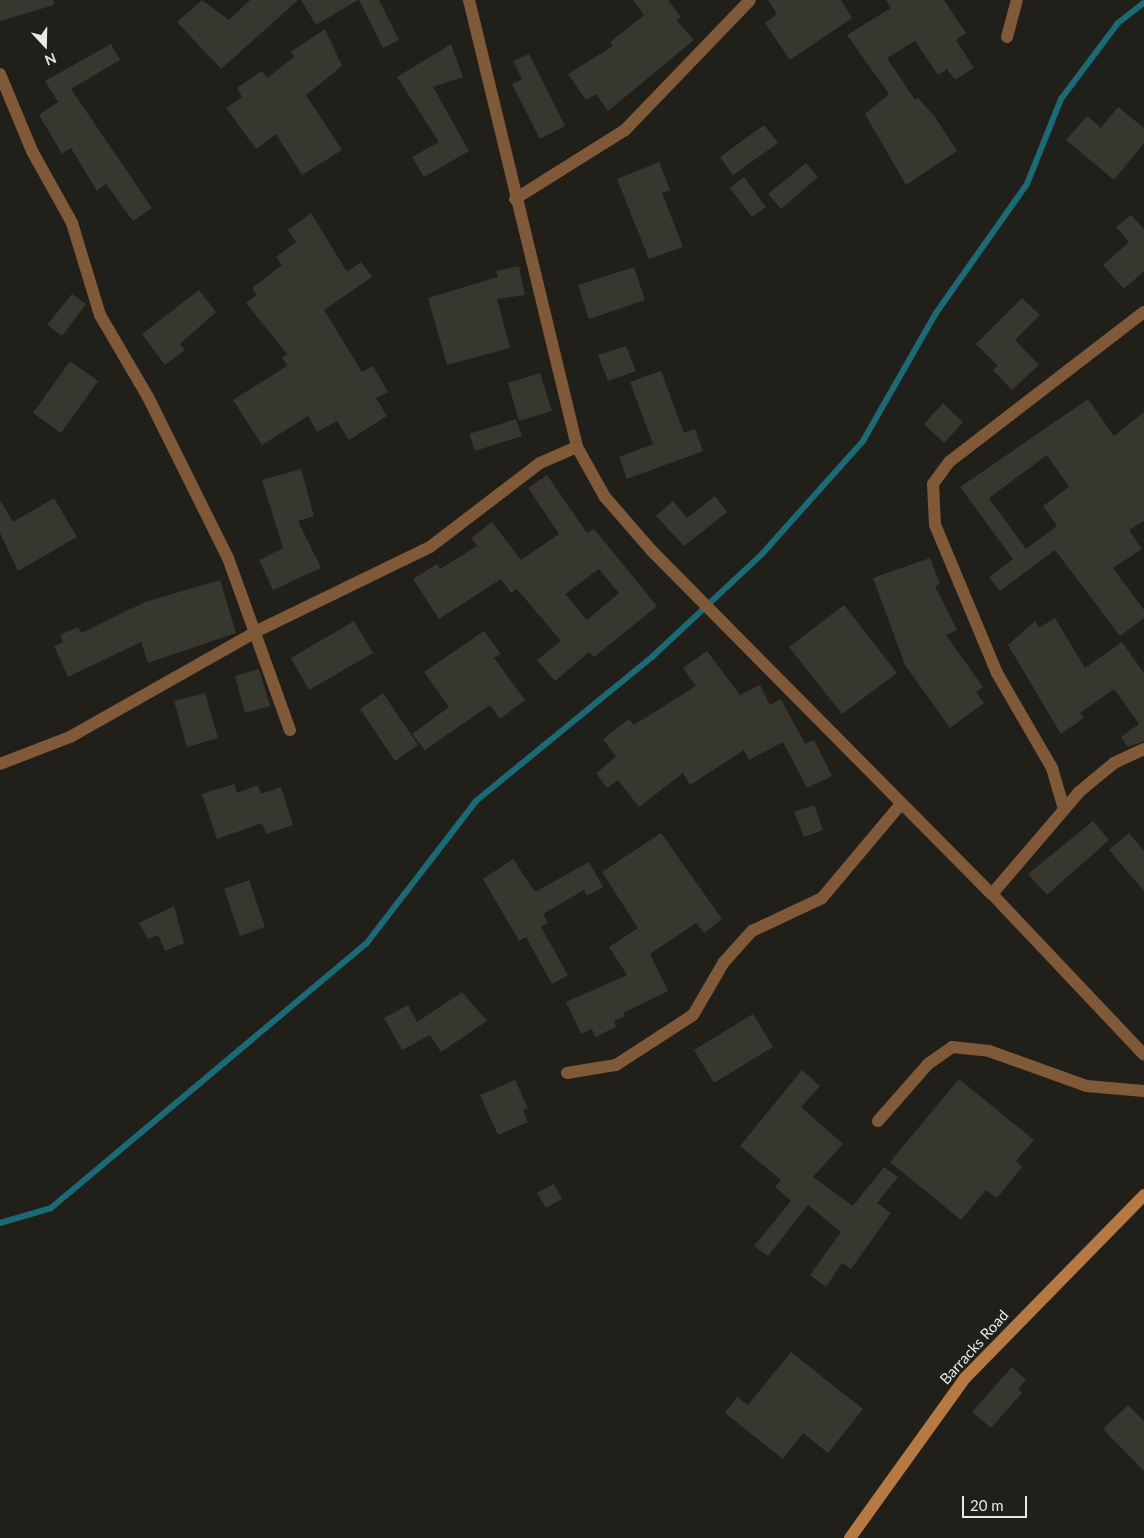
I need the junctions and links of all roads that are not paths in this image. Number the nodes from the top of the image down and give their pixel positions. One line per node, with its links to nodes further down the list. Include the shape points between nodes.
1 (469, 0): 6 (street)
2 (750, 0): 6 (street, via 625,130)
3 (1017, 0): 4 (street)
4 (1007, 37)
5 (0, 74): 9 (street, via 32,151 72,223 100,315 148,397 228,558)
6 (514, 200): 8 (street)
7 (1144, 312): 14 (street, via 949,462 933,484 935,525 997,673 1052,768)
8 (577, 447): 9 (street, via 540,463 430,547); 13 (street, via 605,497 651,550 692,587)
9 (257, 631): 10 (street); 12 (street, via 70,737)
10 (290, 730)
11 (1144, 748): 14 (street, via 1114,762)
12 (0, 764)
13 (901, 804): 15 (street); 17 (street, via 822,898 752,931 724,962 693,1015 616,1065)
14 (1064, 809): 15 (street)
15 (992, 894): 16 (street)
16 (1144, 1055)
17 (567, 1073)
18 (1144, 1091): 19 (street, via 1086,1086 989,1051 952,1046 928,1064)
19 (878, 1121)
20 (1144, 1195): 21 (street, Barracks Road, via 965,1378)
21 (850, 1538)

